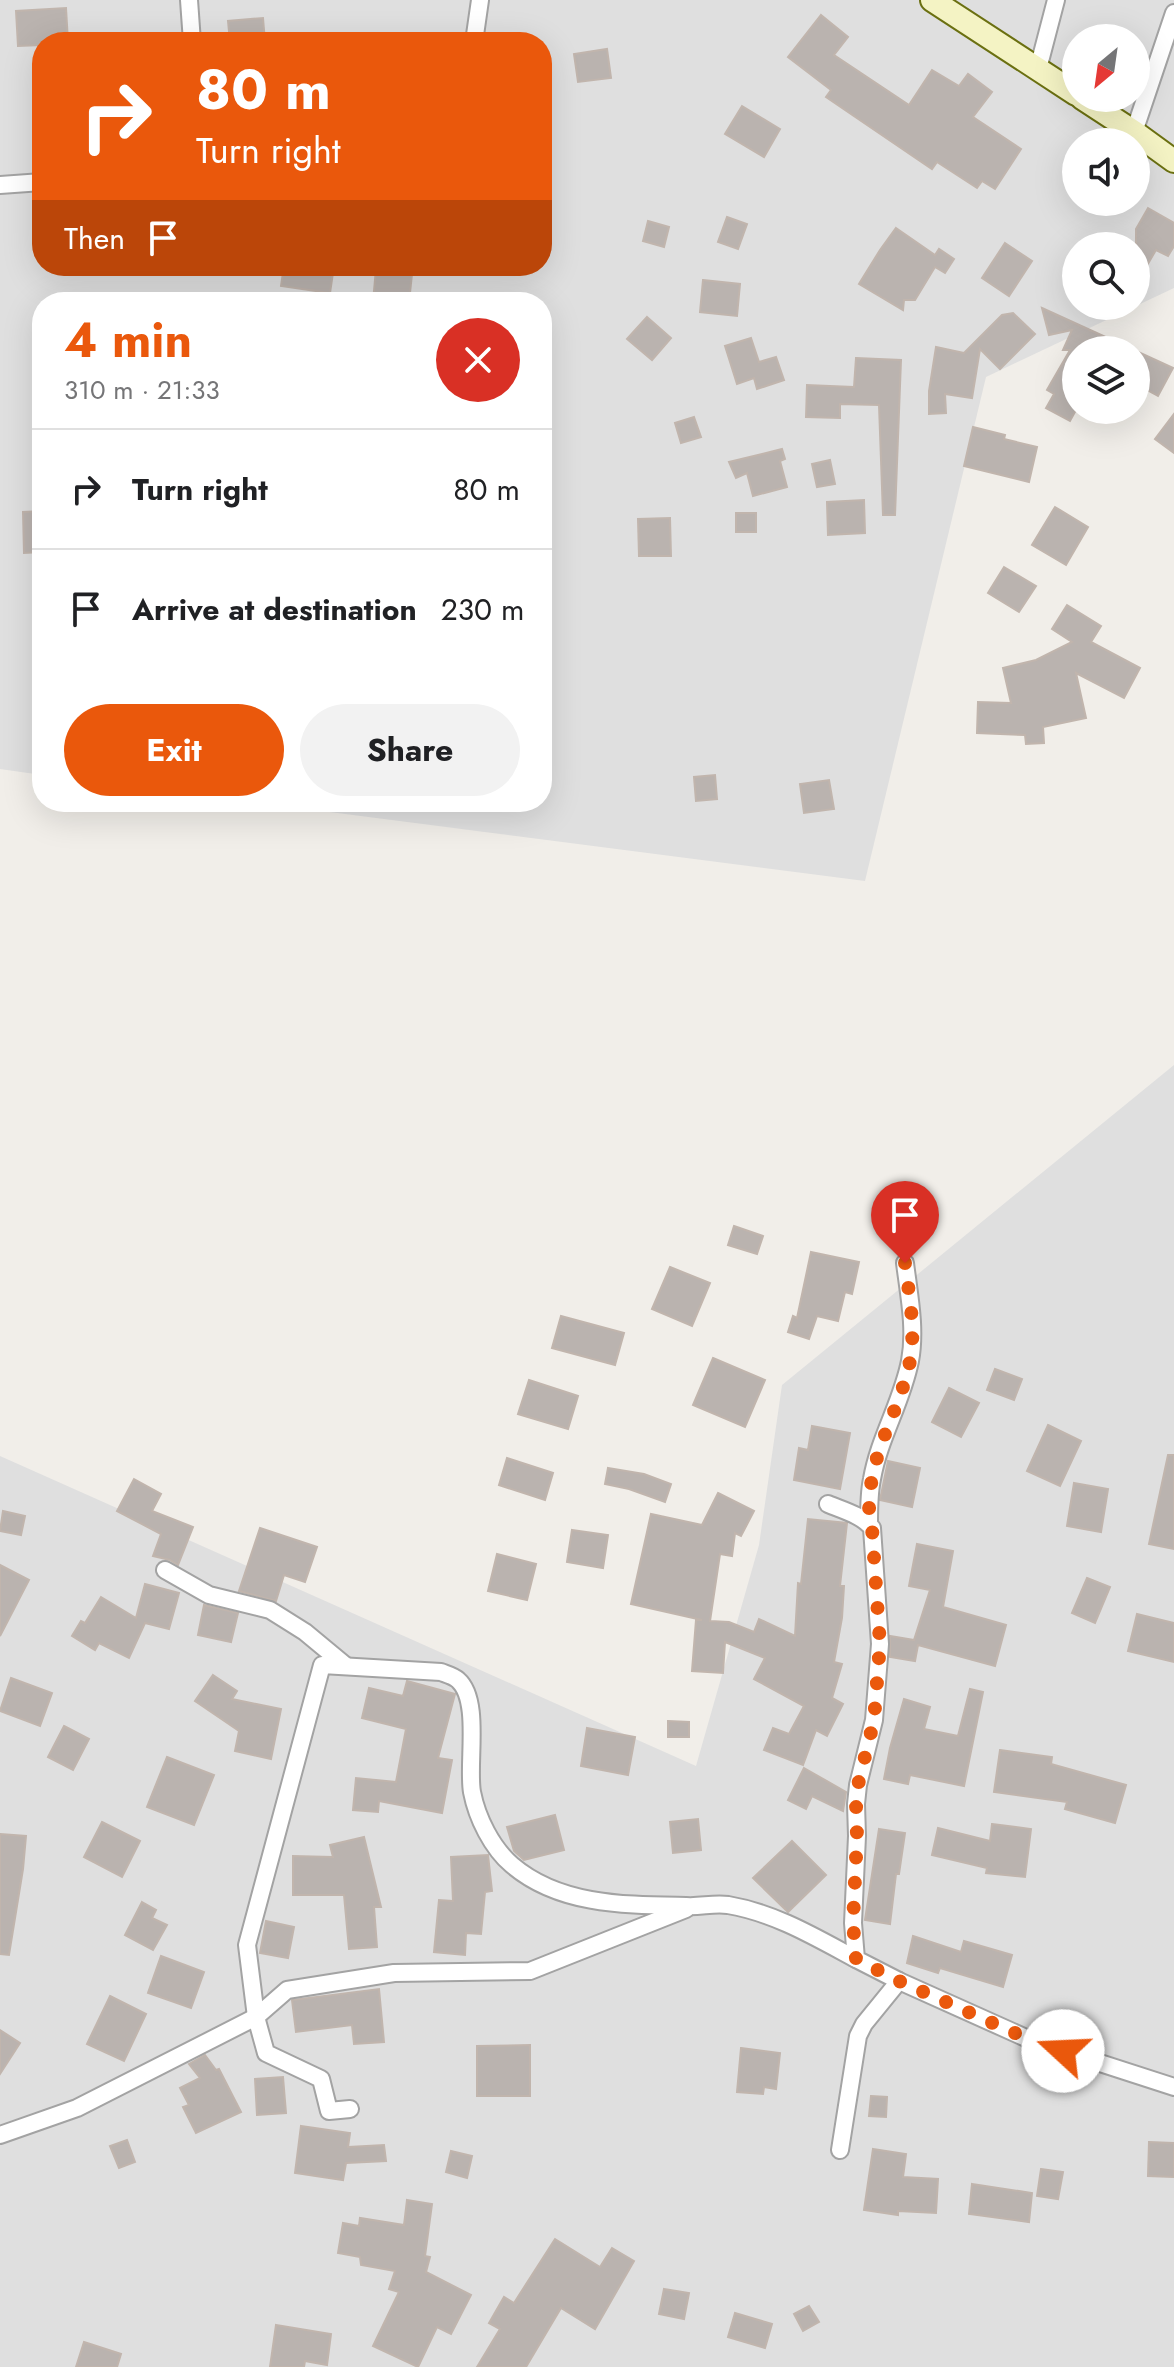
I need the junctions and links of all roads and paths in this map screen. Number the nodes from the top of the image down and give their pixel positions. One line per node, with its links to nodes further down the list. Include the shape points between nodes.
1 (189, 0): 6 (street)
2 (480, 0): 7 (street)
3 (932, 0): 8 (street)
4 (1056, 0): 8 (street)
5 (1174, 13): 12 (street)
6 (191, 32)
7 (475, 32)
8 (1038, 69): 9 (street)
9 (1062, 85)
10 (1103, 112): 11 (street)
11 (1128, 128)
12 (1135, 128)
13 (1150, 144): 14 (street)
14 (1174, 161)
15 (32, 183): 16 (street)
16 (0, 185)
17 (905, 1263): 19 (street, via 913,1331 910,1359 871,1481)
18 (828, 1504): 19 (street)
19 (869, 1523): 23 (street, via 880,1644 874,1720 856,1804)
20 (165, 1570): 21 (street, via 209,1595 270,1610)
21 (346, 1666): 22 (street, via 441,1672 457,1679 470,1706 472,1791 484,1830 510,1864 554,1890 599,1903); 25 (street, via 322,1665 247,1945)
22 (691, 1907): 23 (street, via 711,1903 758,1911); 25 (street, via 530,1971 394,1973 287,1990)
23 (856, 1959): 24 (street)
24 (899, 1981): 26 (street, via 1035,2042); 29 (street, via 858,2036)
25 (256, 2017): 27 (street, via 266,2053 321,2079 329,2111); 28 (street, via 77,2108)
26 (1174, 2087)
27 (350, 2109)
28 (0, 2135)
29 (840, 2150)

